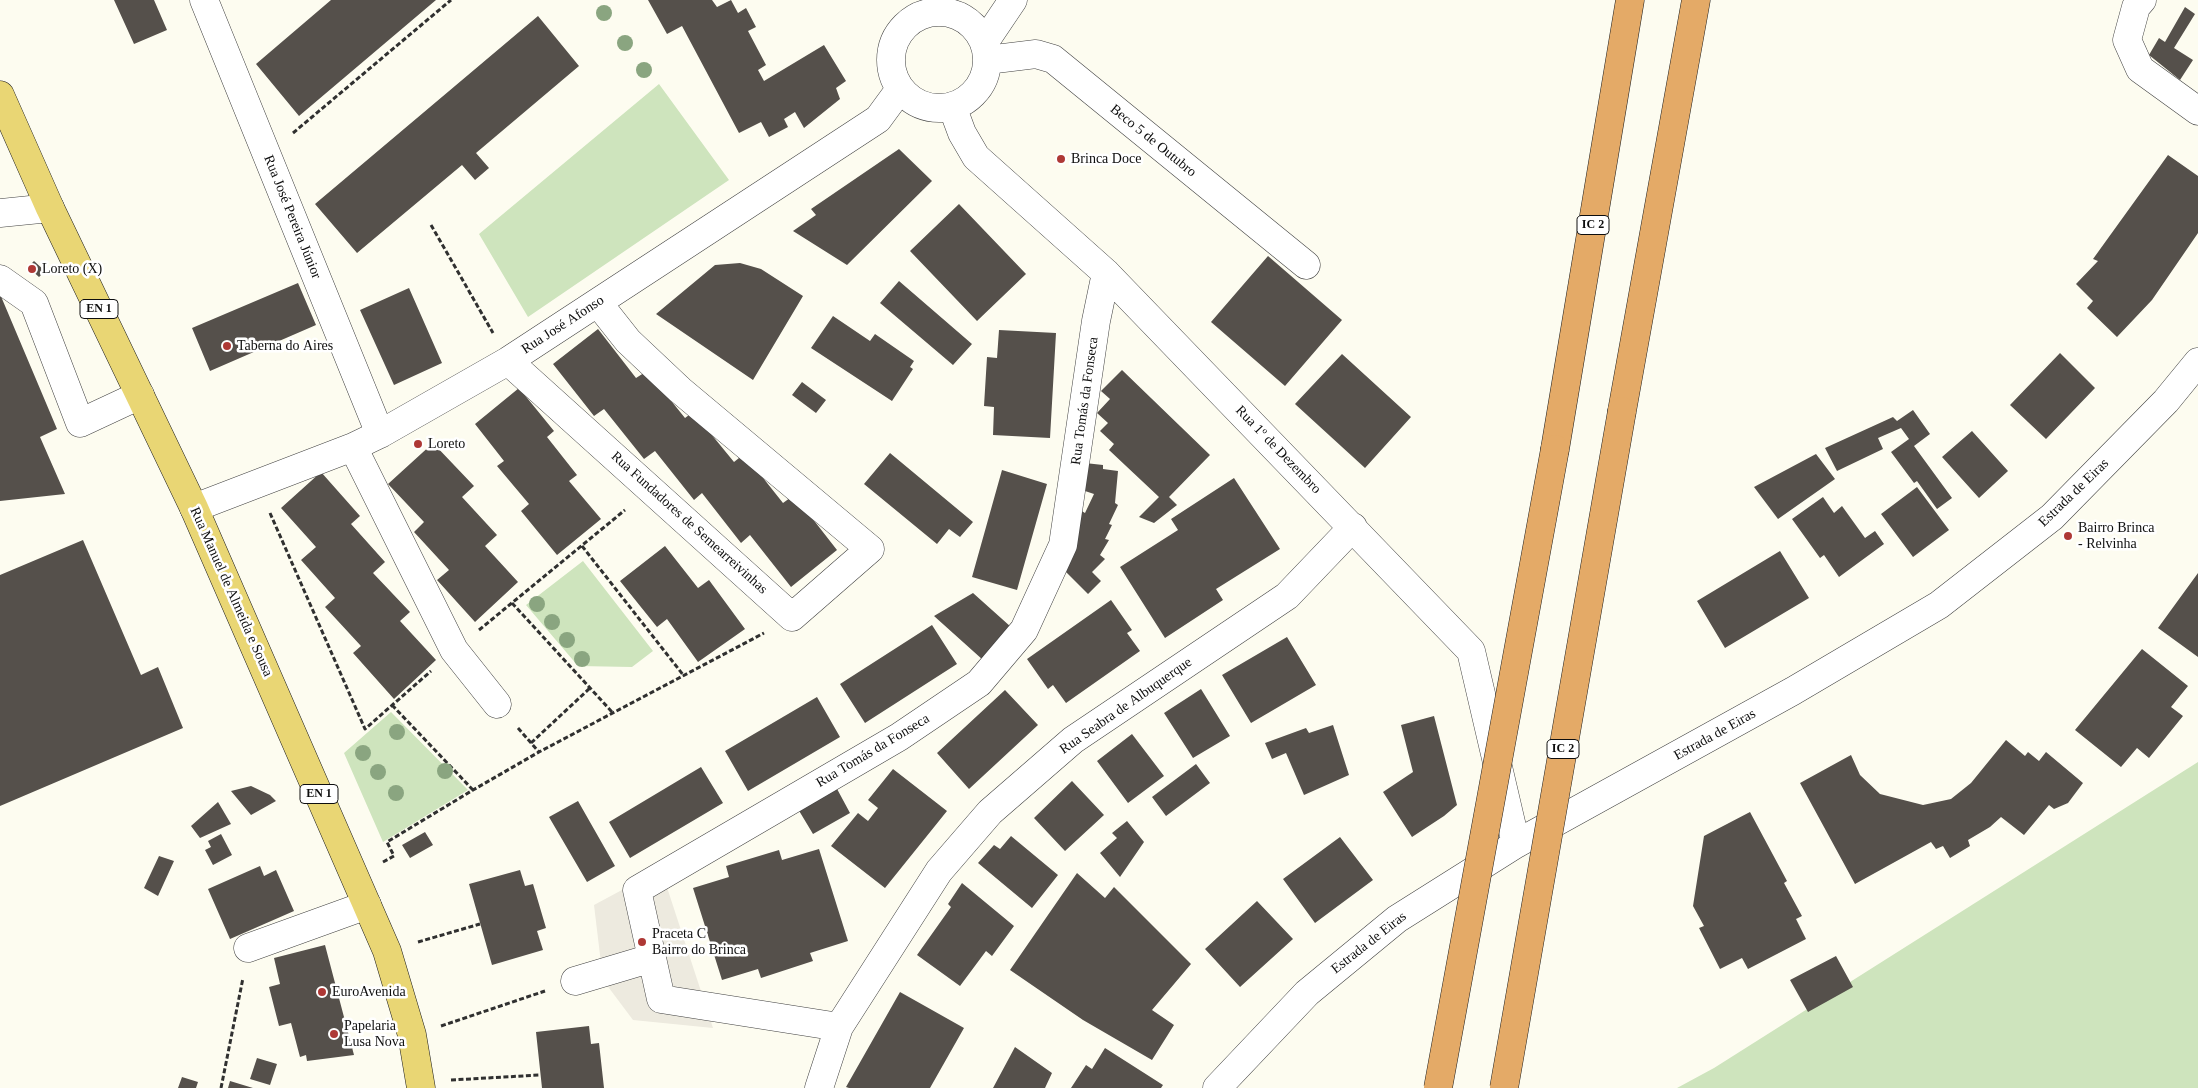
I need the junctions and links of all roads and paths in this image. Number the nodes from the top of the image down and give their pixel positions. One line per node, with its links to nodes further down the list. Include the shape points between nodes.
1 (204, 0): 14 (street, Rua José Pereira Júnior)
2 (451, 0): 14 (path)
3 (962, 0): 8 (street)
4 (1013, 0): 9 (street)
5 (1630, 0): 58 (highway, IC 2, bridge, via 1555,449)
6 (1696, 0): 59 (highway, IC 2, bridge)
7 (2142, 0): 13 (street, via 2136,7 2128,40 2140,69)
8 (936, 12): 9 (street, via 956,15 973,26); 10 (street, via 919,16 904,26 894,40 893,74)
9 (986, 51): 12 (street, via 985,75 978,88 966,100); 18 (street, Beco 5 de Outubro, via 1036,54 1053,59)
10 (900, 89): 12 (street, via 915,102 933,108); 21 (street, Rua José Afonso, via 878,119)
11 (2, 104): 15 (main road, Rua Manuel de Almeida e Sousa / EN 1)
12 (952, 106): 19 (street, Rua 1º de Dezembro, via 962,133 976,156)
13 (2198, 111)
14 (267, 155): 25 (street, Rua José Pereira Júnior)
15 (50, 208): 16 (street); 24 (main road, Rua Manuel de Almeida e Sousa / EN 1)
16 (0, 214)
17 (431, 225): 22 (path)
18 (1306, 265)
19 (1106, 273): 30 (street, Rua 1º de Dezembro); 48 (street, Rua Tomás da Fonseca, via 1063,545 1024,630 979,683 899,737 637,890)
20 (0, 278): 24 (street, via 34,303 80,423)
21 (598, 303): 22 (street, Rua José Afonso); 33 (street, via 628,341 680,390 870,549)
22 (508, 361): 25 (street, Rua José Afonso); 28 (street, Rua Fundadores de Semearreivinhas)
23 (2198, 362): 42 (street, Estrada de Eiras, via 2166,401 2052,517 1939,606)
24 (140, 395): 29 (main road, Rua Manuel de Almeida e Sousa / EN 1)
25 (380, 434): 26 (street, Rua José Afonso)
26 (353, 447): 27 (street, Rua José Afonso); 34 (street)
27 (257, 484): 29 (street, Rua José Afonso); 38 (path, via 365,729)
28 (650, 489): 31 (path); 33 (street, Rua Fundadores de Semearreivinhas)
29 (194, 508): 43 (main road, Rua Manuel de Almeida e Sousa / EN 1)
30 (1353, 527): 42 (street, Rua 1º de Dezembro, via 1471,651); 51 (street, Rua Seabra de Albuquerque, via 1287,596 1073,740 990,812 940,871)
31 (582, 546): 32 (path); 35 (path)
32 (512, 603): 34 (path); 36 (path)
33 (792, 616): 35 (path)
34 (454, 650): 37 (street); 38 (path)
35 (684, 676): 39 (path)
36 (590, 688): 39 (path); 40 (path)
37 (497, 704)
38 (392, 705): 41 (path)
39 (613, 714): 41 (path)
40 (531, 743)
41 (474, 790): 43 (path, via 388,842 394,856)
42 (1516, 844): 57 (street, Estrada de Eiras, via 1398,918 1307,993)
43 (354, 875): 44 (main road, Rua Manuel de Almeida e Sousa / EN 1)
44 (367, 905): 47 (street); 55 (main road, Rua Manuel de Almeida e Sousa / EN 1, via 388,951 412,1035)
45 (480, 924): 46 (path)
46 (412, 944)
47 (248, 948): 54 (path)
48 (652, 958): 49 (street); 51 (street, Rua Tomás da Fonseca, via 661,999)
49 (575, 981): 50 (path)
50 (452, 1022)
51 (839, 1028): 56 (street, Rua Seabra de Albuquerque)
52 (540, 1075): 53 (path)
53 (457, 1080)
54 (220, 1088)
55 (421, 1088)
56 (819, 1088)
57 (1217, 1088)
58 (1438, 1088)
59 (1504, 1088)

